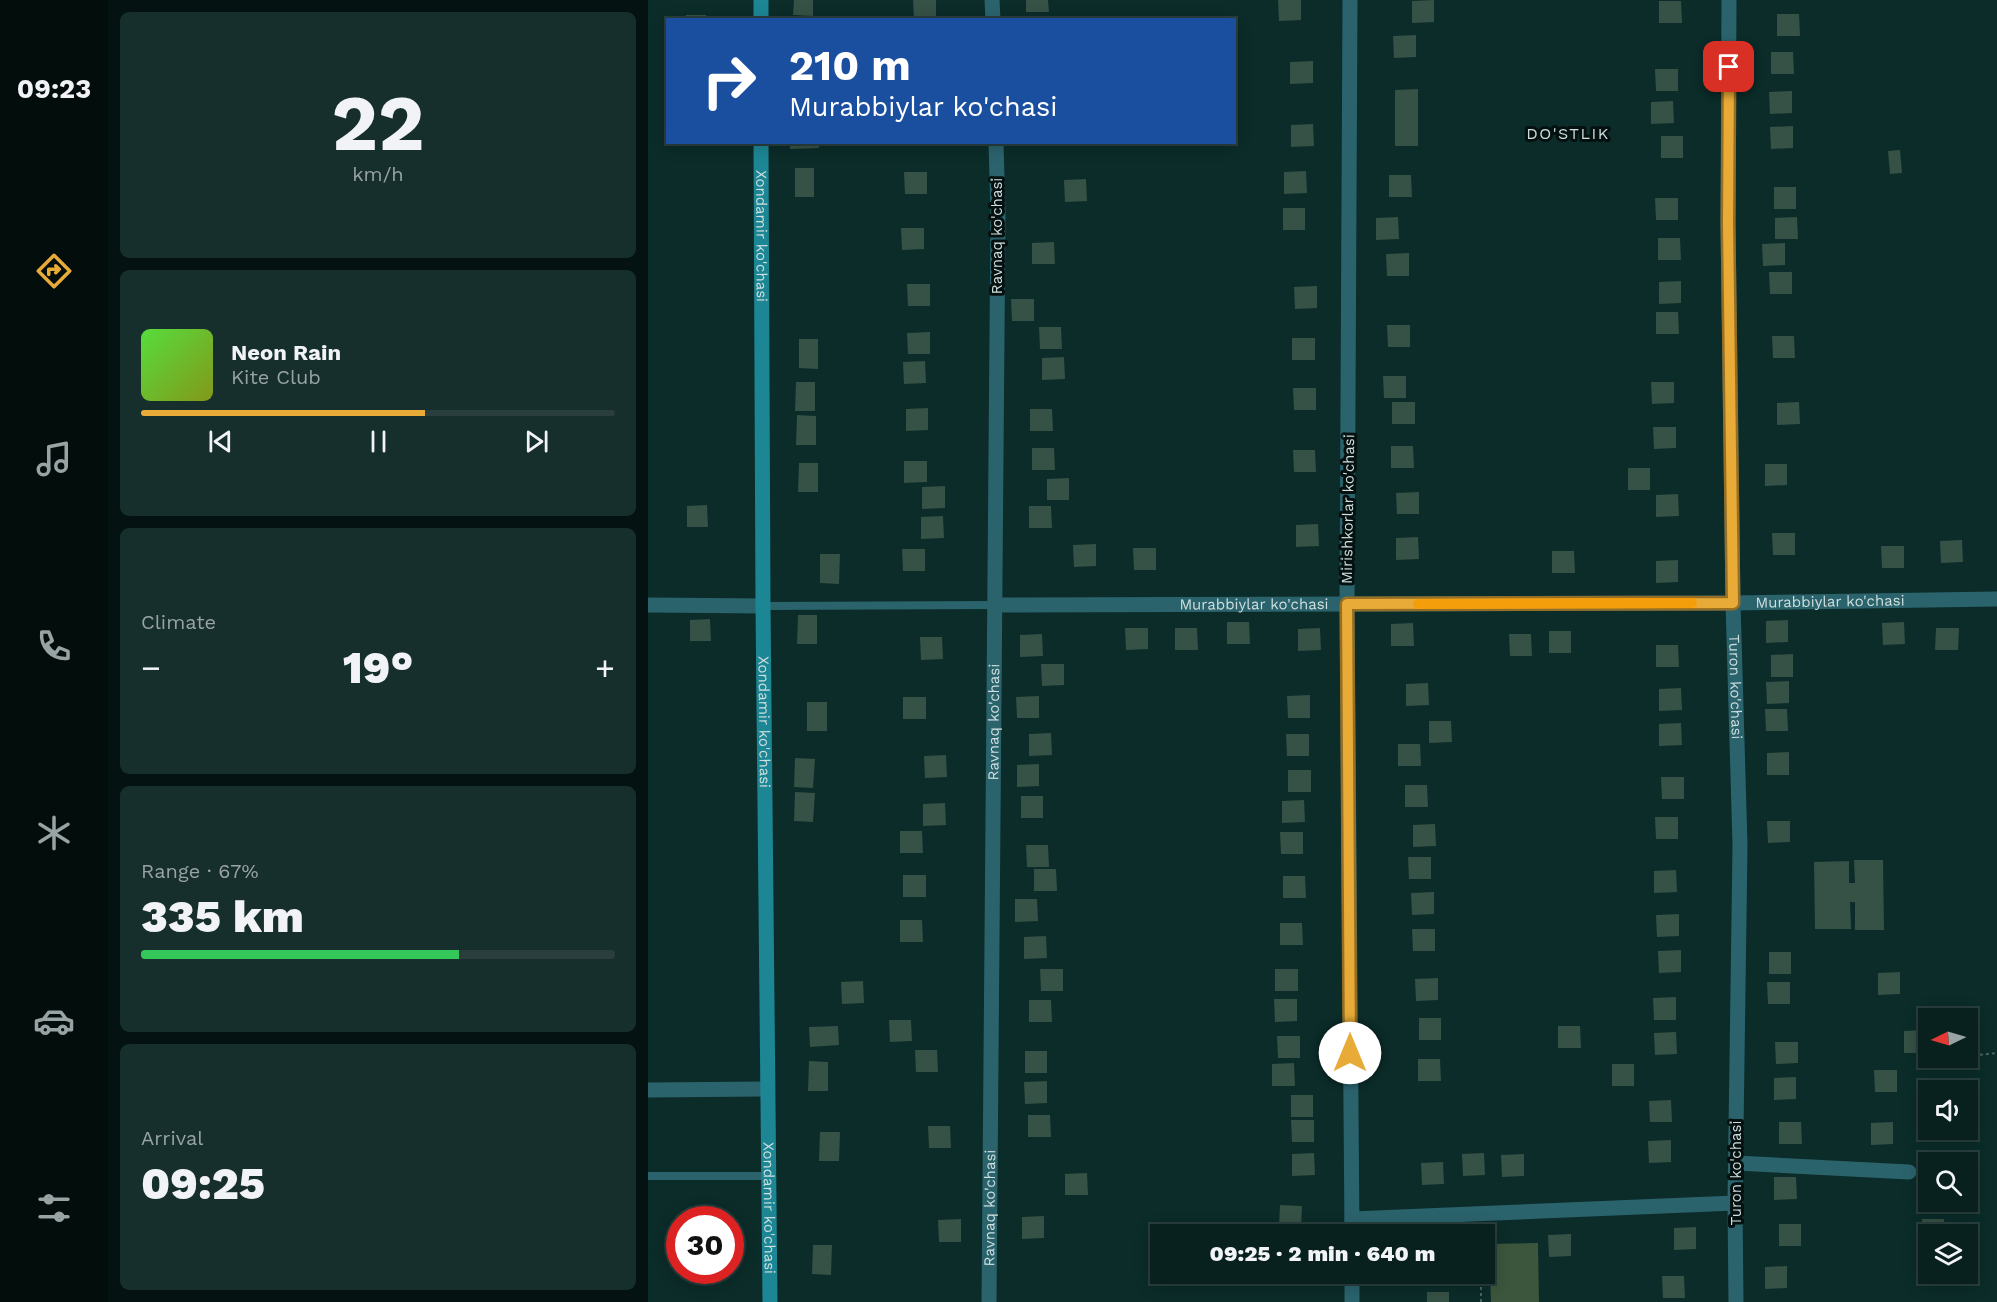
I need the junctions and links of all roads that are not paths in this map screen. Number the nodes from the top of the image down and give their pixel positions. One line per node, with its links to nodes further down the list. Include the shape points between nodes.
1 (761, 0): 5 (main road)
2 (993, 0): 6 (street)
3 (1350, 0): 11 (street, Mirishkorlar ko'chasi)
4 (1729, 0): 10 (street, Turon ko'chasi)
5 (761, 18)
6 (993, 18)
7 (761, 144): 14 (main road, Xondamir ko'chasi)
8 (996, 144): 13 (street, Ravnaq ko'chasi)
9 (1997, 599): 10 (street, Murabbiylar ko'chasi)
10 (1733, 603): 11 (street, Murabbiylar ko'chasi); 17 (street, Turon ko'chasi, via 1740,844)
11 (1347, 604): 13 (street, Murabbiylar ko'chasi); 22 (street, Mirishkorlar ko'chasi)
12 (648, 605): 14 (street)
13 (994, 605): 14 (lane, Murabbiylar ko'chasi); 26 (street, Ravnaq ko'chasi)
14 (763, 606): 15 (main road, Xondamir ko'chasi)
15 (767, 1089): 16 (street); 20 (main road, Xondamir ko'chasi)
16 (648, 1090)
17 (1736, 1163): 18 (street); 21 (street, Turon ko'chasi)
18 (1909, 1172)
19 (648, 1176): 20 (lane)
20 (768, 1176): 25 (main road, Xondamir ko'chasi)
21 (1735, 1203): 22 (street); 28 (street, Turon ko'chasi)
22 (1352, 1218): 23 (street, Mirishkorlar ko'chasi)
23 (1352, 1224)
24 (1352, 1284): 27 (street)
25 (770, 1302)
26 (989, 1302)
27 (1352, 1302)
28 (1736, 1302)

